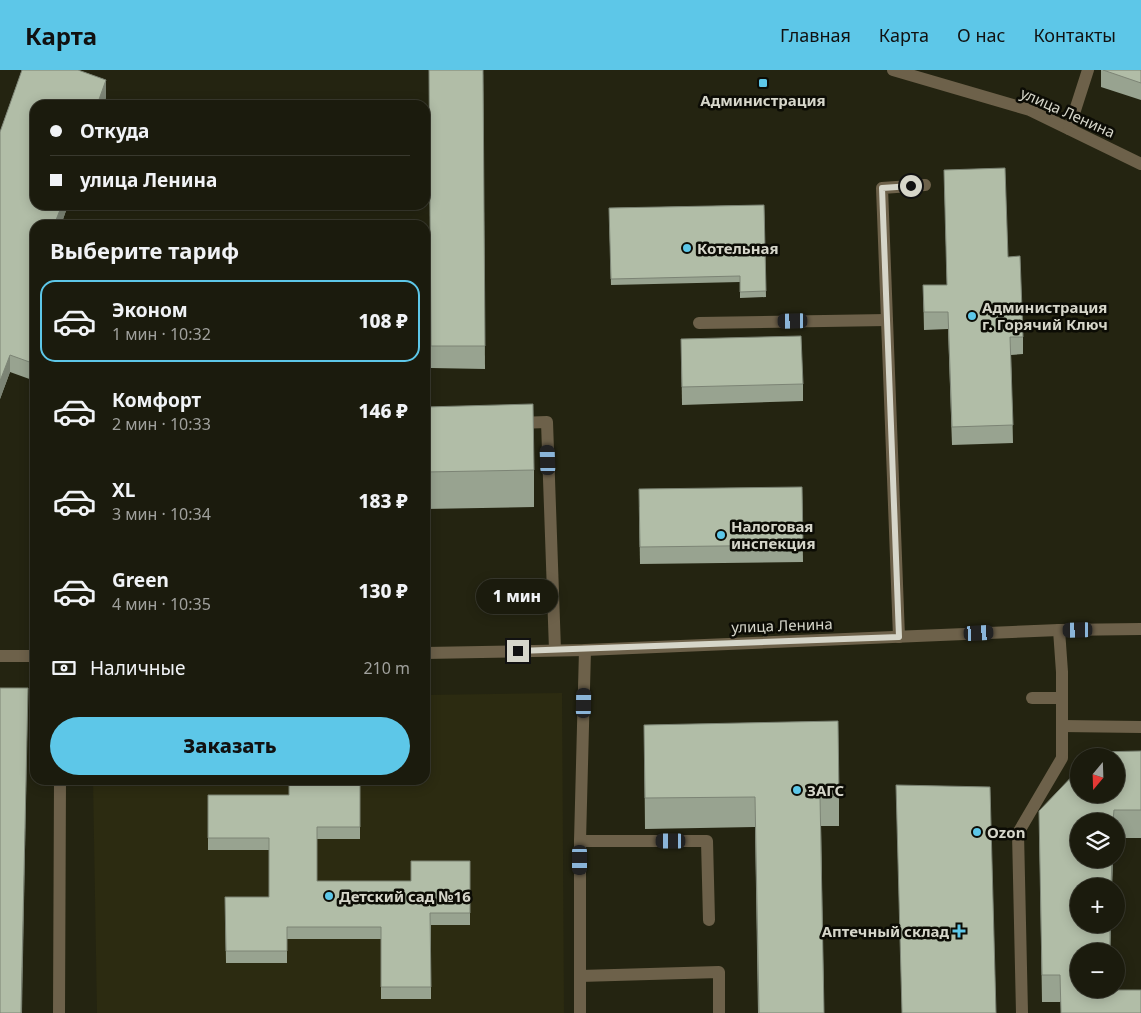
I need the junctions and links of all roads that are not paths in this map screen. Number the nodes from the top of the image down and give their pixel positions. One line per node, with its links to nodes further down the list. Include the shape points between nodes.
1 (893, 70): 3 (street, улица Ленина, via 1030,110)
2 (1088, 70): 3 (street)
3 (1069, 129): 4 (street, улица Ленина)
4 (1141, 164)
5 (925, 186): 6 (street, via 882,188)
6 (887, 320): 7 (street); 11 (street)
7 (699, 323)
8 (509, 423): 12 (street, via 547,422)
9 (1141, 629): 10 (street, улица Ленина)
10 (1059, 630): 11 (street, улица Ленина); 18 (street)
11 (899, 637): 13 (street, улица Ленина)
12 (555, 650): 13 (street, улица Ленина); 14 (street, улица Ленина)
13 (584, 650): 22 (street)
14 (430, 653)
15 (0, 656): 16 (street)
16 (30, 656)
17 (1032, 698): 18 (street)
18 (1062, 698): 19 (street)
19 (1062, 726): 20 (street); 28 (street, via 1062,758 1018,833)
20 (1141, 727)
21 (60, 785): 25 (street)
22 (580, 841): 23 (street, via 707,841); 24 (street)
23 (709, 920)
24 (580, 976): 26 (street); 27 (street, via 719,972)
25 (59, 1013)
26 (580, 1013)
27 (720, 1013)
28 (1022, 1013)

